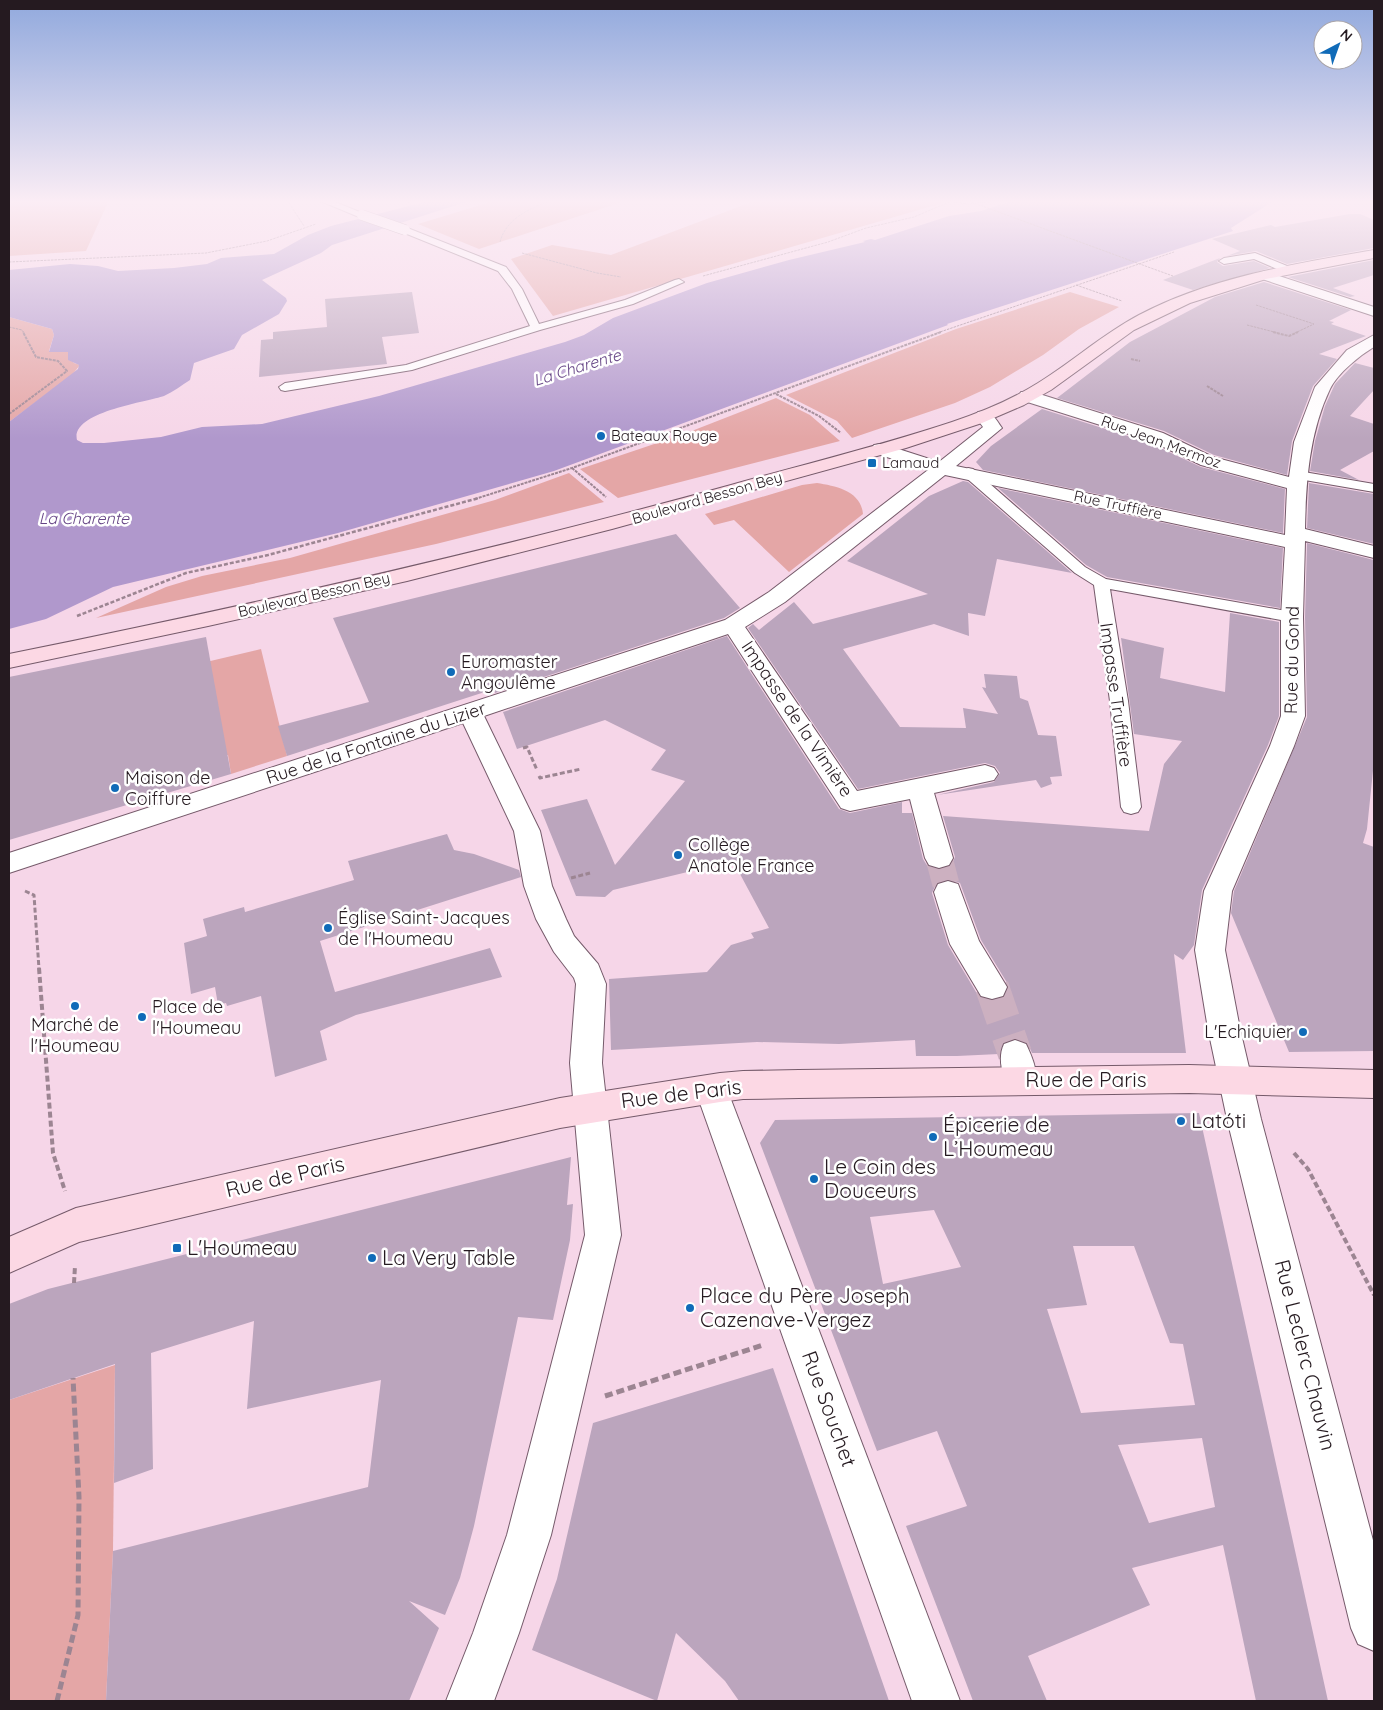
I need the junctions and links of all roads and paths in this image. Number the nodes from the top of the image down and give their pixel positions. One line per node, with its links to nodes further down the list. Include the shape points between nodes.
1 (511, 280): 14 (lane)
2 (638, 280): 7 (path)
3 (687, 280): 7 (path)
4 (1091, 280): 8 (path)
5 (1248, 280): 19 (main road, Boulevard Besson Bey, via 1159,310)
6 (1278, 280): 11 (street)
7 (679, 282): 14 (lane, via 629,302)
8 (1075, 285): 9 (path); 18 (path)
9 (1129, 303)
10 (1256, 305): 12 (path, via 1314,324 1289,336)
11 (1374, 312)
12 (1247, 325)
13 (9, 327): 21 (path, via 22,330 36,356 58,361 67,371)
14 (536, 328): 17 (lane, via 408,368)
15 (1374, 340): 28 (street, Rue du Gond, via 1353,352 1322,387 1303,442)
16 (1207, 386): 20 (path)
17 (285, 387)
18 (776, 394): 23 (path, via 811,411); 25 (path)
19 (1027, 396): 22 (main road, Boulevard Besson Bey); 28 (street, Rue Jean Mermoz, via 1157,437 1206,461)
20 (1223, 396)
21 (9, 414)
22 (984, 416): 24 (main road, Boulevard Besson Bey); 26 (street, Rue de la Fontaine du Lizier, via 993,428)
23 (842, 434)
24 (880, 449): 26 (street, Rue Truffière); 37 (main road, Boulevard Besson Bey, via 560,538 295,600)
25 (572, 468): 30 (path, via 610,500); 35 (path, via 475,499 268,555 186,573)
26 (940, 468): 27 (street, Rue Truffière); 36 (street, Rue de la Fontaine du Lizier, via 777,597)
27 (968, 472): 31 (street, Rue Truffière); 33 (lane, via 1080,570)
28 (1298, 480): 29 (lane); 31 (street, Rue du Gond)
29 (1374, 488)
30 (604, 502)
31 (1296, 538): 32 (street, Rue Truffière); 34 (street, Rue du Gond)
32 (1374, 552)
33 (1101, 583): 34 (lane); 43 (lane, Impasse Truffière)
34 (1292, 617): 51 (street, Rue du Gond, via 1293,716 1221,883 1211,936 1210,950)
35 (70, 619)
36 (733, 625): 38 (street, Rue de la Fontaine du Lizier); 42 (street, Impasse de la Vimière, via 850,802)
37 (9, 661)
38 (470, 712): 45 (street, Rue de la Fontaine du Lizier); 54 (street, via 527,830 538,886 551,919 591,984 586,1063)
39 (580, 769): 41 (path)
40 (985, 774): 42 (street, Impasse de la Vimière)
41 (550, 776)
42 (920, 789): 44 (street)
43 (1131, 807)
44 (939, 858)
45 (9, 863)
46 (590, 873): 47 (path)
47 (569, 878)
48 (17, 887): 56 (path, via 34,895 53,1153)
49 (948, 892): 50 (street, via 965,944)
50 (992, 987)
51 (1236, 1081): 52 (main road, Rue de Paris); 53 (main road, Rue de Paris, via 1018,1067); 55 (street, Rue Leclerc Chauvin)
52 (1374, 1084)
53 (711, 1089): 54 (main road, Rue de Paris); 59 (street, Rue Souchet)
54 (590, 1107): 56 (main road, Rue de Paris); 61 (street, via 603,1235)
55 (1244, 1119): 58 (path, via 1288,1146 1308,1170); 62 (street, Rue Leclerc Chauvin)
56 (76, 1225): 57 (main road, Rue de Paris)
57 (9, 1255)
58 (1374, 1295)
59 (801, 1333): 61 (path, via 598,1398); 65 (street, Rue Souchet)
60 (73, 1378): 63 (path, via 79,1497 78,1615)
61 (565, 1392): 64 (street, via 529,1535)
62 (1374, 1628)
63 (58, 1701)
64 (470, 1701)
65 (936, 1701)

